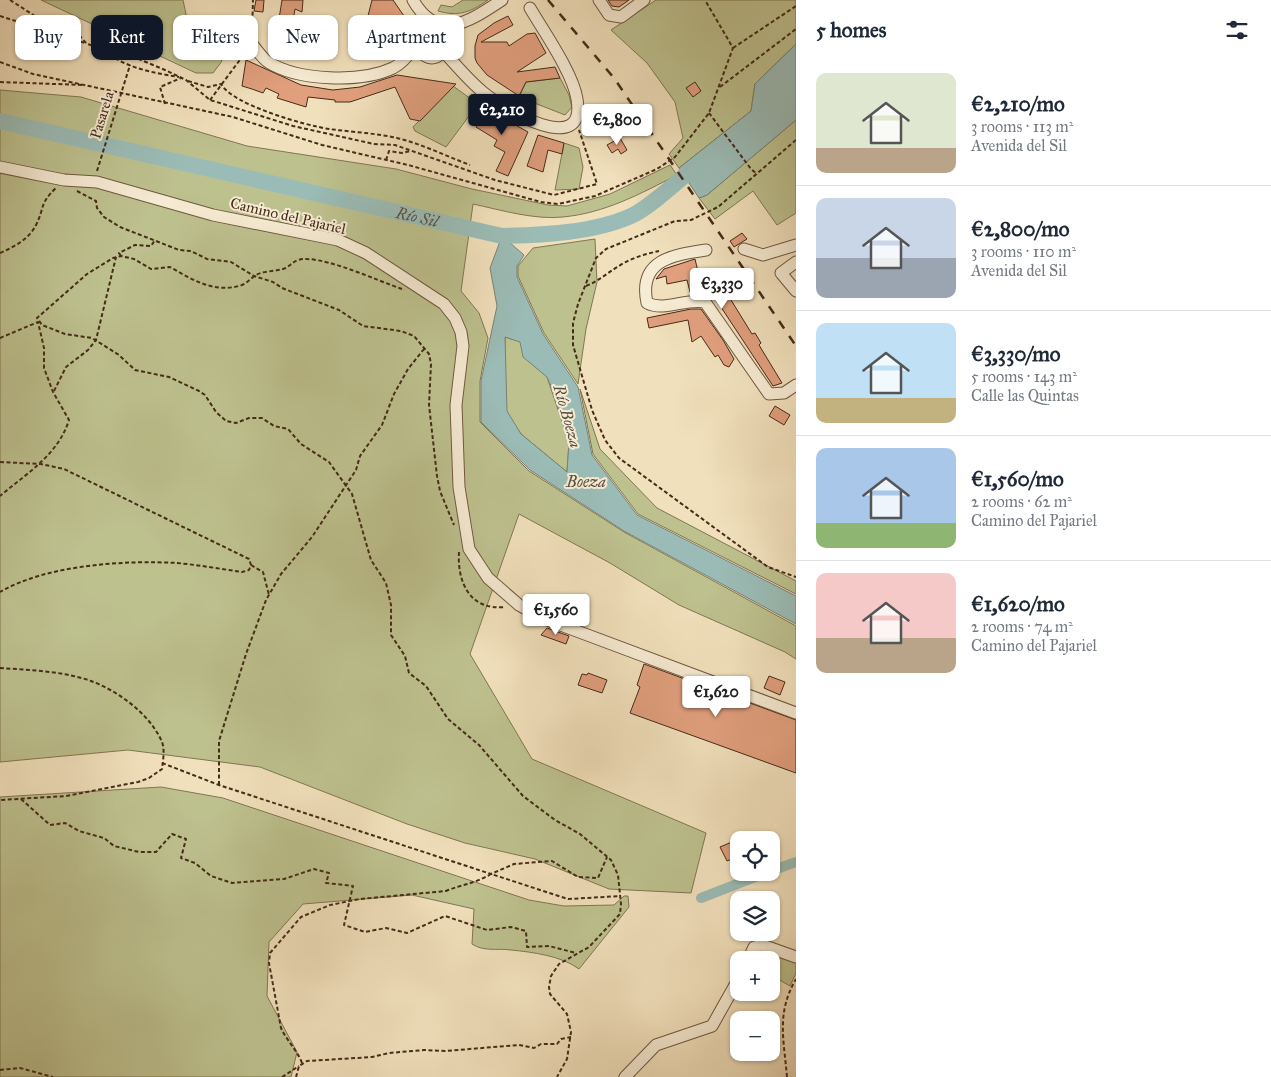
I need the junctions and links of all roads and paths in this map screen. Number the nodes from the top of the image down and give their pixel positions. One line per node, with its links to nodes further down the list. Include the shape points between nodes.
1 (10, 0): 15 (path, via 38,18 78,34)
2 (254, 0): 10 (path)
3 (413, 0): 11 (street)
4 (502, 0): 13 (street)
5 (599, 0): 6 (street, via 608,15 622,18)
6 (644, 0)
7 (705, 0): 17 (path)
8 (796, 6): 17 (path)
9 (530, 8): 35 (street, via 572,84)
10 (253, 15)
11 (423, 15)
12 (0, 16): 15 (path)
13 (464, 21)
14 (796, 29): 31 (path)
15 (87, 44): 16 (path)
16 (91, 45)
17 (733, 48): 31 (path)
18 (258, 51): 22 (street, via 267,61 297,73 333,78 369,76)
19 (119, 60): 25 (path)
20 (141, 60): 26 (path)
21 (240, 60): 29 (path)
22 (404, 60)
23 (452, 60): 35 (street, via 484,94 526,119 563,129)
24 (0, 62): 30 (path, via 32,74)
25 (130, 65): 26 (path); 41 (path, Pasarela, bridge)
26 (181, 78): 27 (path); 33 (path, via 160,88)
27 (186, 80): 29 (path, via 208,87); 32 (path)
28 (0, 82): 30 (path)
29 (221, 84): 32 (path); 39 (path, via 225,92 248,105 326,128 397,138)
30 (88, 85): 33 (path)
31 (720, 87): 34 (path)
32 (210, 100): 37 (path, via 294,126)
33 (165, 104): 38 (path, via 233,117 322,145)
34 (709, 113): 38 (path, via 675,157 657,169 595,196 558,204); 42 (path)
35 (576, 116): 37 (path, via 597,184 554,194 495,180)
36 (796, 140): 42 (path)
37 (410, 150): 38 (path, via 402,153 389,151)
38 (386, 160)
39 (470, 165)
40 (0, 167): 43 (street, Camino del Pajariel)
41 (97, 171)
42 (757, 174): 55 (path, via 718,208 606,248 596,258)
43 (64, 180): 44 (path, via 96,202 100,212 113,224); 49 (path, via 44,199 36,226 18,245); 54 (street, Camino del Pajariel, via 97,182 213,215 338,240 366,253)
44 (155, 240): 50 (path, via 151,246 129,247 119,253); 53 (path, via 207,259 231,262)
45 (796, 245): 46 (street, via 763,255)
46 (744, 249)
47 (660, 250): 55 (path, via 635,257 601,280)
48 (706, 250): 61 (street, via 667,258 651,269 645,286 647,303 656,307 696,300 705,302 769,394 784,393)
49 (0, 253)
50 (121, 256): 51 (path); 53 (path, via 152,269 170,267 203,284 222,289 244,284)
51 (116, 257): 57 (path, via 87,274 44,310); 59 (path)
52 (796, 262): 56 (street, via 781,273)
53 (254, 276): 54 (path, via 277,268 285,269 294,260 306,258 364,274 406,291); 60 (path, via 339,310 364,326 410,334)
54 (415, 285): 73 (street, Camino del Pajariel, via 444,304 461,332 463,346 456,405 459,487 469,549 488,578)
55 (585, 286): 70 (path, via 574,322 573,345 592,410 605,440 619,458 768,567)
56 (796, 291)
57 (38, 322): 58 (path); 59 (path, via 65,334); 62 (path, via 44,348 44,368)
58 (0, 338)
59 (96, 340): 62 (path, via 66,367); 65 (path, via 136,370 169,377 199,391 226,421 236,423 262,418 274,426 288,429 301,444 329,462)
60 (424, 349): 65 (path, via 403,377 382,425 360,456); 67 (path, via 431,364 429,406 437,476)
61 (796, 385)
62 (53, 392): 64 (path, via 69,420 64,436)
63 (0, 462): 64 (path)
64 (41, 464): 66 (path); 69 (path, via 64,469 107,489 248,559)
65 (346, 486): 72 (path); 80 (path, via 352,494 371,560 386,583 391,605 391,634 405,656 410,673 426,686 448,719 478,746 523,796)
66 (0, 496)
67 (456, 530)
68 (459, 548): 73 (path, via 457,570 469,594 480,604 494,608)
69 (251, 565): 71 (path, via 249,570 242,572 177,564 100,565 31,579); 72 (path, via 262,572)
70 (796, 577)
71 (0, 592)
72 (268, 595): 77 (path, via 219,742)
73 (519, 605): 75 (street, Camino del Pajariel, via 542,618)
74 (0, 668): 76 (path, via 67,675 91,681 112,692 132,705 154,730 162,743)
75 (796, 713)
76 (162, 763): 77 (path); 78 (path, via 162,769 138,782 66,796)
77 (219, 785): 81 (path)
78 (21, 799): 79 (path); 83 (path, via 50,825 65,823 104,838 114,846 156,852 172,834 186,839 181,858 196,863 211,876 232,883 284,878 314,869 330,873 326,883 353,886)
79 (0, 800)
80 (607, 856): 81 (path, via 598,878 578,876 552,861 514,864); 82 (path, via 618,875)
81 (491, 874): 82 (path, via 568,899); 83 (path, via 474,884 446,891)
82 (620, 896): 87 (path, via 620,914 589,947)
83 (349, 902): 87 (path, via 344,925 365,932 386,928 407,933 445,916 487,930 511,927 526,931 527,947 549,946); 92 (path, via 301,918 270,953 281,1028)
84 (752, 951): 85 (street, via 762,945)
85 (779, 951)
86 (780, 951): 88 (street)
87 (578, 954): 91 (path, via 559,964 551,976 549,987 554,1000 567,1014)
88 (796, 957)
89 (796, 979): 100 (path, via 786,996 782,1014)
90 (730, 994): 99 (street, via 712,1026 656,1046)
91 (571, 1037): 92 (path, via 561,1038 557,1044 541,1044 534,1048 519,1045 424,1050); 98 (path, via 567,1059)
92 (302, 1063): 93 (path)
93 (299, 1066): 96 (path); 97 (path)
94 (0, 1070): 95 (path, via 20,1068)
95 (53, 1077)
96 (282, 1077)
97 (296, 1077)
98 (557, 1077)
99 (625, 1077)
100 (787, 1077)

